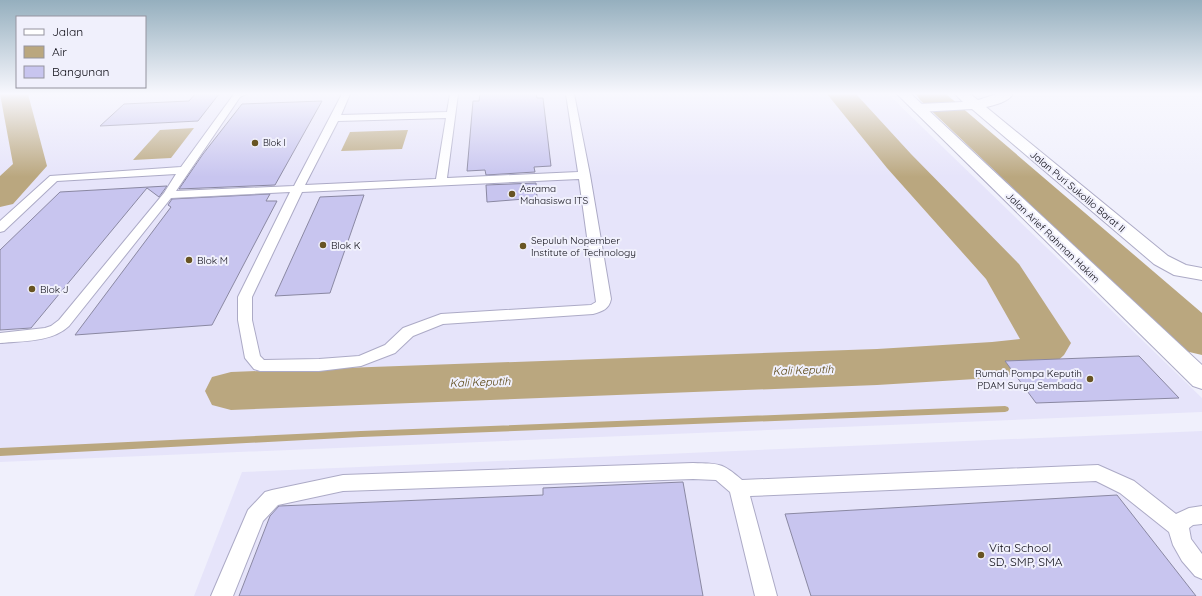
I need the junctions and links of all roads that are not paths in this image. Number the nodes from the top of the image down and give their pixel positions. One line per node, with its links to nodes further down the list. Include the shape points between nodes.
1 (218, 122): 7 (lane)
2 (333, 122): 10 (lane)
3 (450, 122): 9 (lane)
4 (575, 122): 8 (lane)
5 (939, 122): 15 (main road, Jalan Arief Rahman Hakim)
6 (990, 122): 13 (main road, Jalan Puri Sukolilo Barat II, via 1161,260 1180,271)
7 (184, 170): 11 (lane); 12 (lane, via 54,178)
8 (585, 175): 9 (lane); 10 (lane, via 603,305 593,309 440,319 408,332 390,349 361,360 319,365 260,365 252,358 251,343 245,326 245,296)
9 (441, 182): 10 (lane)
10 (298, 188): 11 (lane)
11 (168, 195): 14 (lane, via 56,330)
12 (0, 228)
13 (1202, 274)
14 (0, 338)
15 (1202, 380)
16 (738, 488): 18 (lane, via 1098,474 1127,487); 20 (lane, via 720,472 693,471 342,483 272,498 256,516); 21 (lane)
17 (1202, 515): 18 (lane, via 1184,519)
18 (1179, 528): 19 (lane, via 1180,540 1187,554)
19 (1202, 569)
20 (222, 596)
21 (766, 596)

